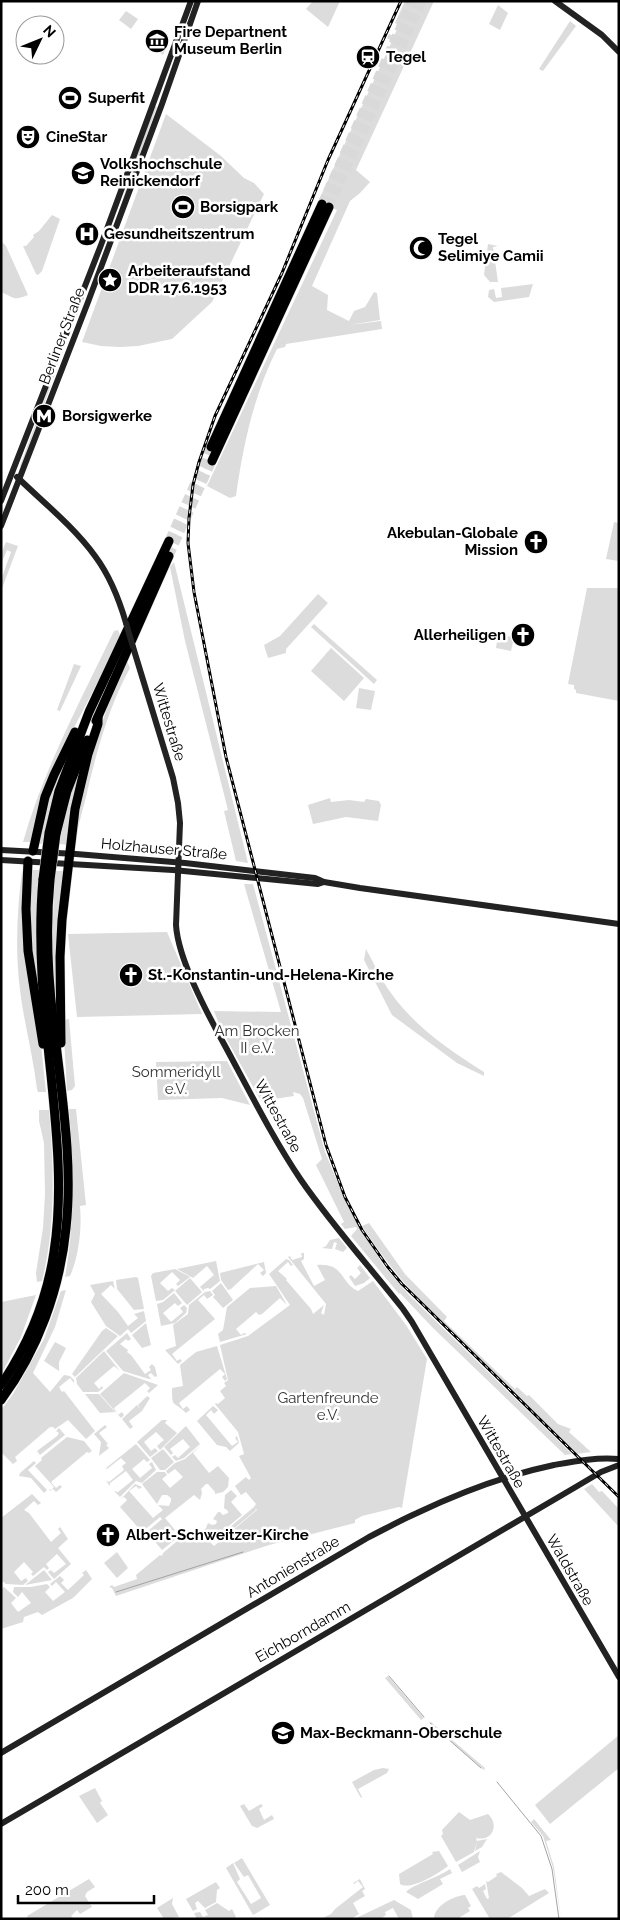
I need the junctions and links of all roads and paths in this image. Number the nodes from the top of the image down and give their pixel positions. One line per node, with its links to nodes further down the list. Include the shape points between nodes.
1 (191, 1): 7 (main road, Berliner Straße)
2 (198, 1): 8 (main road, Berliner Straße)
3 (555, 1): 4 (main road)
4 (602, 35): 5 (main road); 6 (main road)
5 (619, 45)
6 (619, 52)
7 (154, 102): 8 (main road); 9 (main road, Berliner Straße)
8 (162, 104): 10 (main road, Berliner Straße)
9 (122, 187): 10 (main road, Berliner Straße, via 118,208); 13 (main road, Berliner Straße)
10 (122, 210): 14 (main road, Berliner Straße)
11 (211, 447): 12 (highway, via 326,206)
12 (212, 461)
13 (12, 473): 14 (main road); 15 (main road, Berliner Straße)
14 (19, 479): 16 (main road, Berliner Straße); 27 (main road, Wittestraße, bridge, via 77,535 95,556 114,589 174,782 180,823)
15 (1, 502)
16 (1, 526)
17 (169, 541): 19 (highway)
18 (169, 556): 20 (highway)
19 (89, 712): 21 (highway, via 59,791); 23 (highway, via 83,717 54,775)
20 (98, 717): 21 (highway, via 73,772); 24 (highway, via 75,809)
21 (53, 834): 30 (highway, bridge)
22 (1, 850): 23 (main road, Holzhauser Straße)
23 (32, 851): 24 (main road, Holzhauser Straße); 26 (main road)
24 (70, 853): 27 (main road, Holzhauser Straße); 28 (highway)
25 (1, 860): 26 (main road, Holzhauser Straße)
26 (28, 861): 28 (main road, Holzhauser Straße); 34 (highway, via 28,951)
27 (179, 862): 29 (main road, Wittestraße); 31 (main road, Holzhauser Straße, via 315,878)
28 (69, 863): 29 (main road, Holzhauser Straße); 33 (highway, via 62,920)
29 (178, 870): 31 (main road, Holzhauser Straße, via 314,884); 41 (main road, Wittestraße, via 178,940 210,1018 292,1166 318,1204 403,1308)
30 (46, 879): 33 (highway, via 47,952); 34 (highway, via 40,920)
31 (324, 882): 32 (main road, Holzhauser Straße)
32 (619, 924)
33 (59, 1064): 35 (highway)
34 (51, 1077): 35 (highway)
35 (59, 1112): 36 (highway, via 68,1205 66,1228)
36 (54, 1275): 37 (highway, via 24,1345); 38 (highway, via 53,1296 40,1332 24,1365)
37 (1, 1385)
38 (1, 1400)
39 (619, 1459): 41 (main road, Antonienstraße, via 571,1462)
40 (619, 1465): 42 (main road, Eichborndamm)
41 (502, 1478): 42 (main road, Wittestraße); 46 (main road, Antonienstraße, via 450,1498 369,1537)
42 (524, 1516): 43 (main road, Waldstraße); 47 (main road, Eichborndamm)
43 (595, 1635): 44 (main road, Waldstraße); 45 (main road, Waldstraße)
44 (619, 1670)
45 (619, 1677)
46 (1, 1753)
47 (1, 1824)

